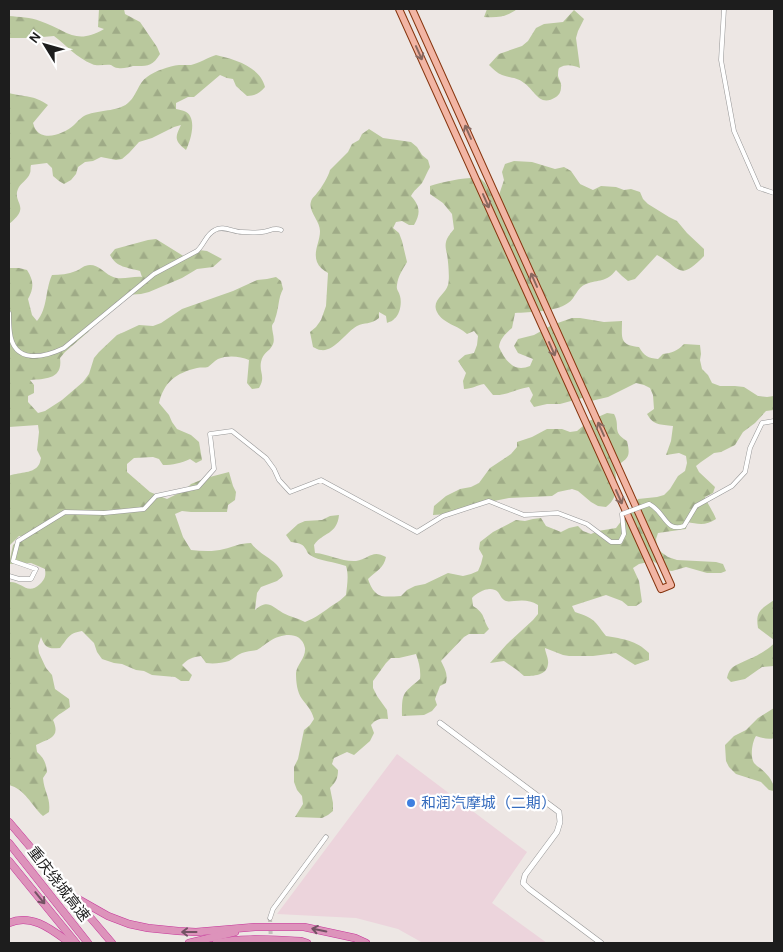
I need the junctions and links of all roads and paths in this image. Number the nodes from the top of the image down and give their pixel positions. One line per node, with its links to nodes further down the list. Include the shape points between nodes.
1 (399, 9): 2 (main road, one-way to 2, via 661,589 671,585)
2 (412, 9)
3 (724, 9): 4 (street, via 720,60 734,131 759,188)
4 (774, 193)
5 (281, 230): 6 (street, via 214,230 200,248 154,274 56,352 30,357 19,351 11,339)
6 (9, 313)
7 (774, 421): 8 (street, bridge, via 762,423 750,448 745,472 732,486 696,506 684,526 678,529 671,527 649,504 622,514 624,534 620,542 611,542 587,524 558,513 524,515 489,501 443,516 417,532 321,480 290,492 278,480 266,458 232,431 210,434 214,469 198,487 156,496 144,509 64,512 18,541 13,560 36,568 31,579)
8 (9, 576)
9 (440, 723): 28 (street, via 559,812 557,832 525,875 523,883)
10 (9, 822): 14 (highway)
11 (326, 837): 15 (street, via 273,908)
12 (9, 843): 21 (highway, 重庆绕城高速)
13 (9, 860): 20 (highway, 重庆绕城高速, one-way to 20)
14 (71, 895): 17 (highway, one-way to 14, via 196,932 148,928 108,916); 22 (highway)
15 (270, 918)
16 (9, 923): 19 (highway, via 24,920 39,923)
17 (255, 927): 23 (highway); 27 (highway, one-way to 17, via 304,927)
18 (266, 939): 24 (highway); 25 (highway); 26 (highway)
19 (70, 943)
20 (76, 943)
21 (88, 943)
22 (112, 943)
23 (189, 943)
24 (216, 943)
25 (248, 943)
26 (307, 943)
27 (366, 943)
28 (601, 943)

